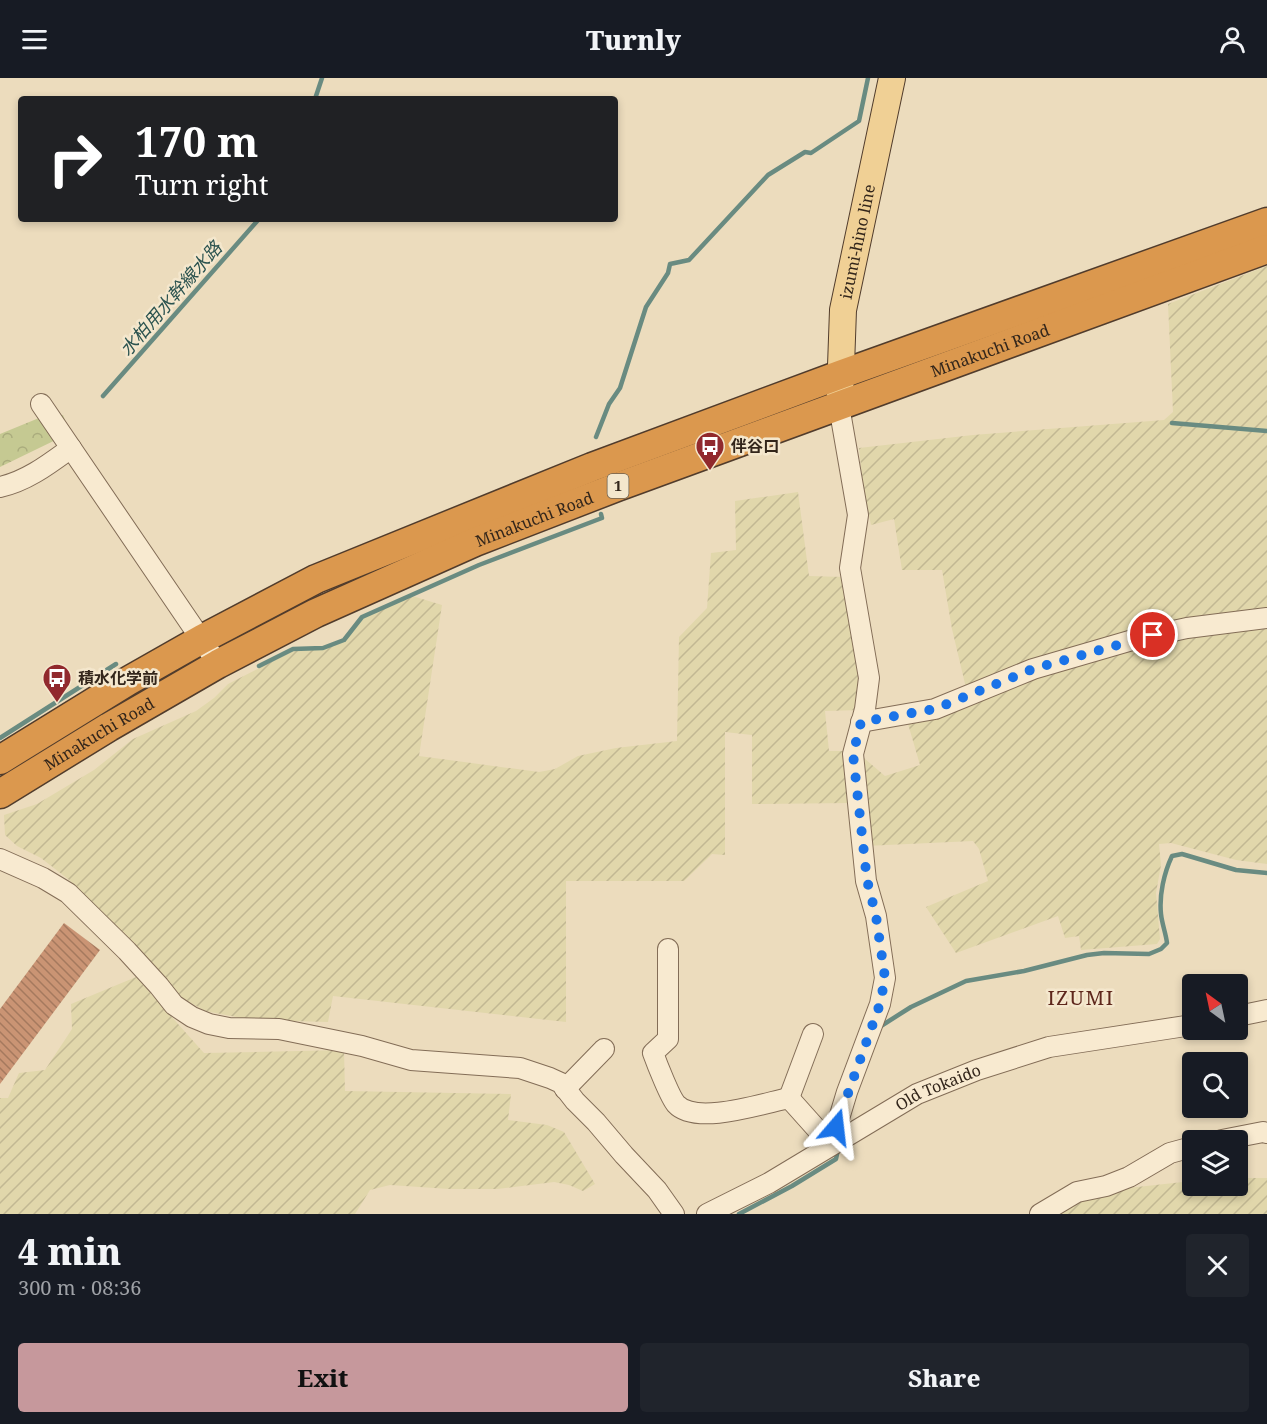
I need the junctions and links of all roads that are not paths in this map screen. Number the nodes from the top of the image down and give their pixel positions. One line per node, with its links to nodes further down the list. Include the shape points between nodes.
1 (892, 78): 4 (main road, izumi-hino line, via 843,310)
2 (1267, 222): 4 (highway, Minakuchi Road / 1)
3 (1267, 249): 6 (highway, Minakuchi Road / 1)
4 (842, 374): 6 (main road, izumi-hino line); 10 (highway, Minakuchi Road / 1, via 450,523 316,579)
5 (41, 404): 7 (street)
6 (839, 406): 11 (highway, Minakuchi Road / 1, via 475,542 316,614); 12 (street, via 858,515 850,568 869,678)
7 (71, 448): 8 (street, via 38,471); 10 (street)
8 (0, 487)
9 (1267, 618): 12 (street, via 1136,639 1033,669 935,709)
10 (202, 639): 11 (street); 13 (highway, Minakuchi Road / 1)
11 (218, 664): 14 (highway, Minakuchi Road / 1)
12 (861, 722): 26 (street, via 853,754 867,880 885,978 880,1004)
13 (0, 760)
14 (0, 794)
15 (0, 859): 22 (street, via 68,893 174,1005 209,1024 311,1034 411,1060 520,1068 561,1083)
16 (669, 949): 23 (street, via 668,1039 653,1053 676,1105 693,1113 720,1113)
17 (1267, 1010): 18 (street)
18 (1248, 1014)
19 (1182, 1027): 26 (street, Old Tokaido, via 1050,1047 977,1070 917,1095)
20 (813, 1034): 23 (street)
21 (604, 1049): 22 (street)
22 (565, 1089): 28 (street)
23 (789, 1098): 26 (street)
24 (1267, 1133): 25 (street)
25 (1248, 1135)
26 (831, 1145): 29 (street, Old Tokaido, via 769,1183)
27 (1182, 1149): 30 (street, via 1129,1177 1077,1192)
28 (674, 1214)
29 (707, 1214)
30 (1040, 1214)

